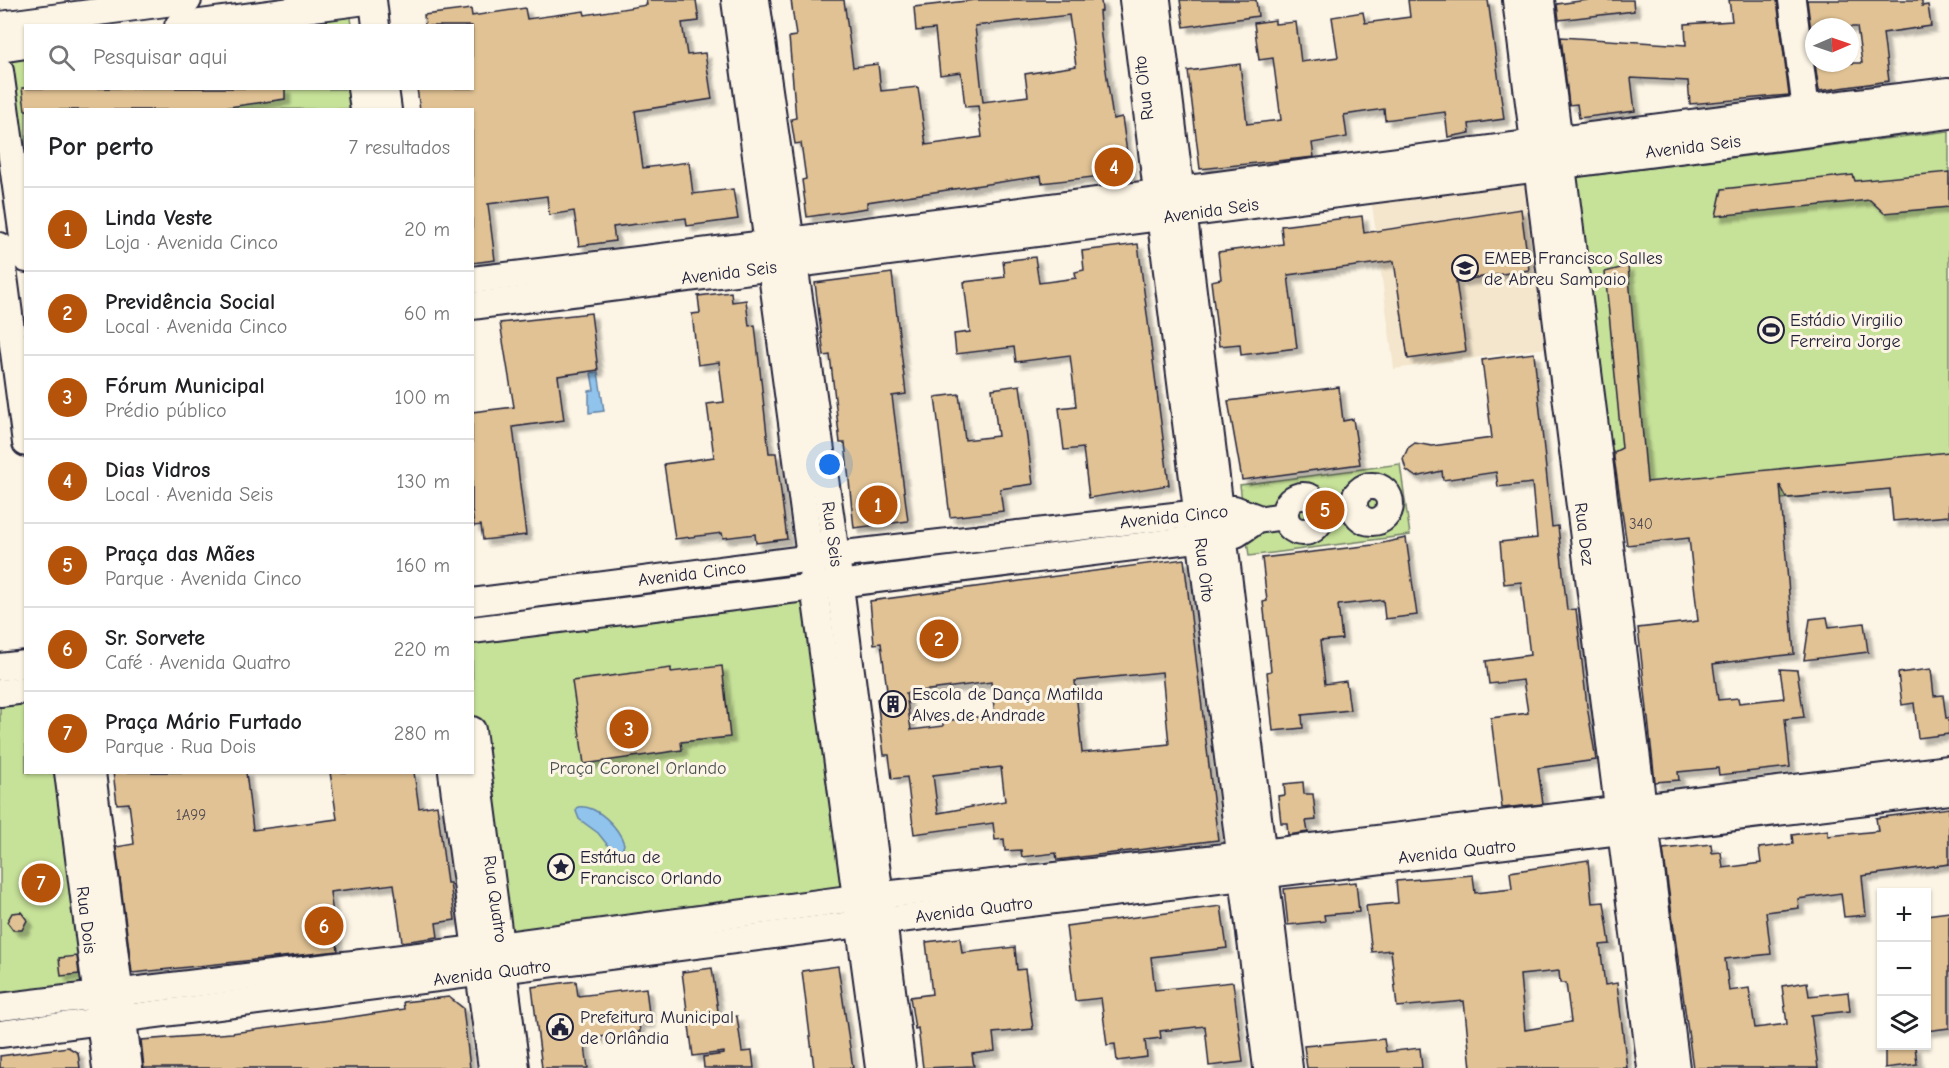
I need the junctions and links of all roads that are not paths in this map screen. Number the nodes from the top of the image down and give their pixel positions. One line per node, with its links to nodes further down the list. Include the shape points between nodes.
1 (188, 0): 12 (street)
2 (735, 0): 28 (street, Rua Seis)
3 (756, 0): 28 (street, Rua Seis)
4 (1133, 0): 24 (street, Rua Oito)
5 (1157, 0): 24 (street, Rua Oito)
6 (1516, 0): 23 (street, Rua Dez)
7 (1541, 0): 23 (street, Rua Dez)
8 (1792, 0): 22 (street)
9 (359, 6): 10 (street); 11 (street)
10 (196, 24)
11 (374, 24)
12 (0, 25)
13 (24, 45): 14 (street)
14 (0, 49)
15 (0, 71): 26 (street)
16 (361, 90): 19 (street)
17 (385, 90): 20 (street)
18 (1949, 91): 22 (street, Avenida Seis)
19 (364, 108)
20 (388, 108)
21 (1949, 115): 22 (street, Avenida Seis)
22 (1807, 121): 23 (street, Avenida Seis)
23 (1548, 154): 24 (street, Avenida Seis); 25 (street, Avenida Seis); 53 (street, Rua Dez)
24 (1168, 190): 25 (street, Rua Oito); 28 (street, Avenida Seis)
25 (1171, 217): 28 (street, Avenida Seis); 35 (street, Rua Oito)
26 (24, 245)
27 (0, 246): 31 (street)
28 (780, 255): 29 (street, Avenida Seis); 30 (street, Avenida Seis); 38 (street, Rua Seis); 39 (street, Rua Seis)
29 (474, 280)
30 (474, 306)
31 (12, 341): 32 (street)
32 (14, 368): 33 (street)
33 (24, 430)
34 (1354, 507): 36 (street, via 1321,511 1316,526 1306,532)
35 (1209, 512): 36 (street, Avenida Cinco, via 1239,510); 37 (street, Rua Oito); 38 (street, Avenida Cinco)
36 (1272, 518): 37 (street, Avenida Cinco, via 1241,533)
37 (1212, 537): 40 (street, Avenida Cinco); 54 (street, Rua Oito)
38 (836, 555): 39 (street, Avenida Cinco); 40 (street, Rua Seis)
39 (810, 559): 40 (street, Rua Seis); 41 (street, Avenida Cinco)
40 (826, 584): 42 (street, Avenida Cinco); 55 (street, Rua Seis)
41 (474, 602)
42 (474, 630)
43 (24, 664): 44 (street)
44 (0, 667)
45 (24, 690): 46 (street)
46 (0, 693)
47 (474, 745): 57 (street, Rua Quatro)
48 (1949, 769): 53 (street, Avenida Quatro)
49 (68, 774): 60 (street, Rua Dois)
50 (92, 774): 60 (street, Rua Dois)
51 (452, 774): 58 (street, Rua Quatro)
52 (1949, 791): 53 (street, Avenida Quatro)
53 (1632, 819): 54 (street, Avenida Quatro); 72 (street, Rua Dez); 73 (street, Rua Dez)
54 (1253, 865): 55 (street, Avenida Quatro); 56 (street, Avenida Quatro); 70 (street, Rua Oito); 71 (street, Rua Oito)
55 (868, 897): 56 (street, Rua Seis); 57 (street, Avenida Quatro)
56 (871, 923): 59 (street, Avenida Quatro); 68 (street, Rua Seis); 69 (street, Rua Seis)
57 (501, 946): 58 (street, Avenida Quatro); 59 (street, Rua Quatro)
58 (476, 950): 59 (street, Rua Quatro); 60 (street, Avenida Quatro)
59 (492, 973): 62 (street, Avenida Quatro); 66 (street, Rua Quatro); 67 (street, Rua Quatro)
60 (107, 993): 61 (street, Avenida Quatro); 62 (street, Rua Dois)
61 (0, 1007)
62 (112, 1020): 63 (street, Avenida Quatro); 64 (street, Rua Dois); 65 (street, Rua Dois)
63 (0, 1034)
64 (106, 1068)
65 (129, 1068)
66 (492, 1068)
67 (516, 1068)
68 (879, 1068)
69 (902, 1068)
70 (1267, 1068)
71 (1289, 1068)
72 (1651, 1068)
73 (1676, 1068)

